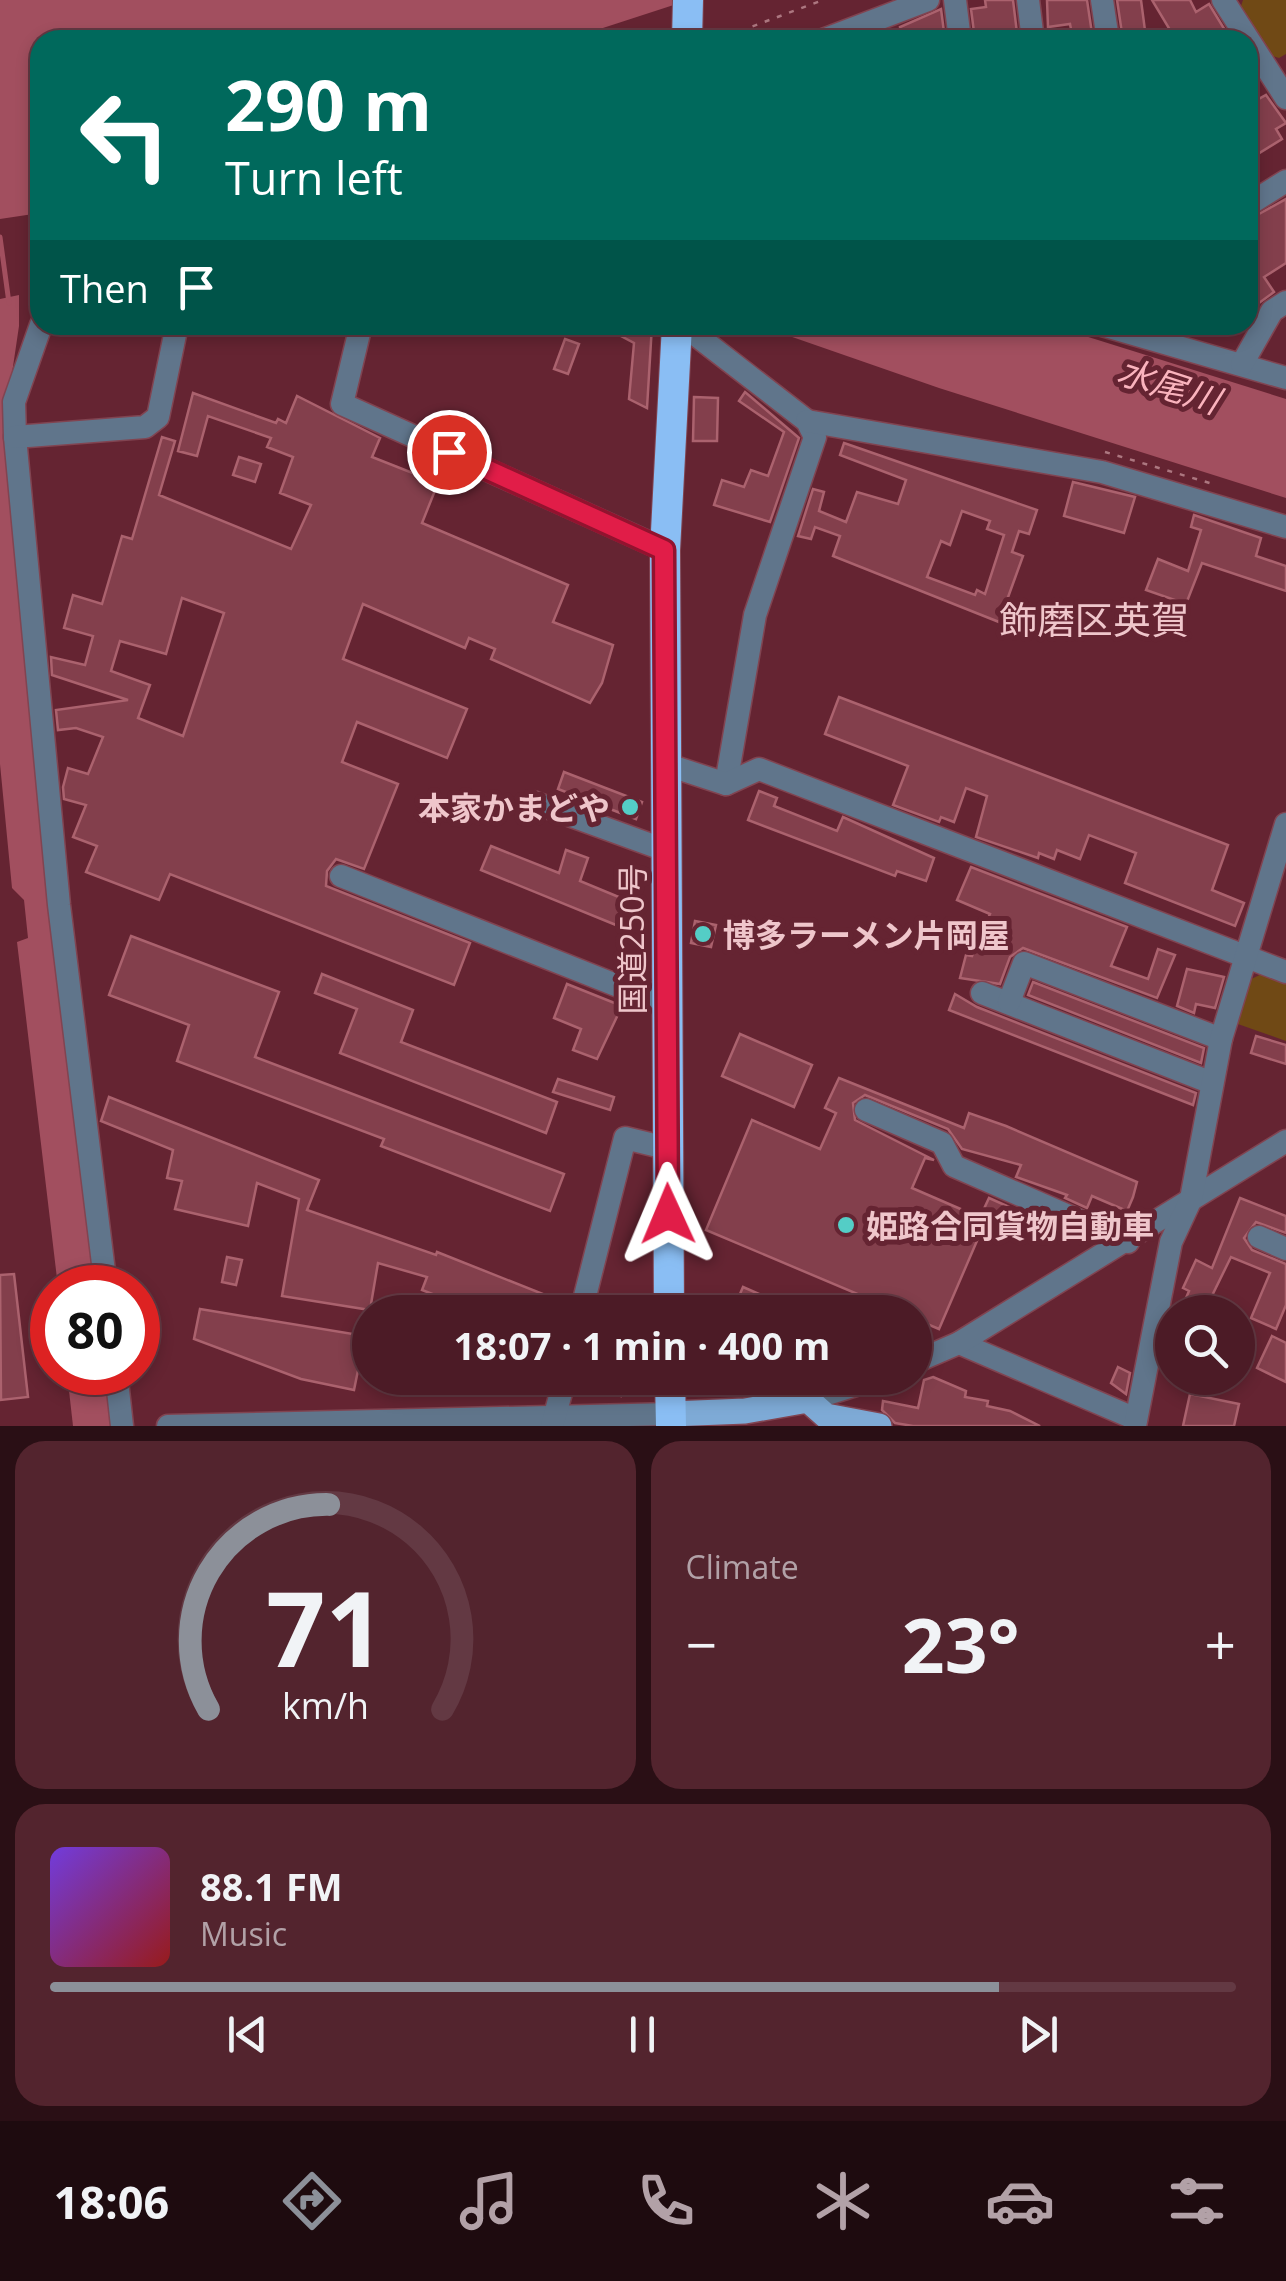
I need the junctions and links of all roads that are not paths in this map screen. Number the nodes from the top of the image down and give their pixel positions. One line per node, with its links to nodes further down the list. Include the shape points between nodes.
1 (688, 0): 8 (highway)
2 (928, 0): 7 (street)
3 (956, 0): 9 (street)
4 (1028, 0): 10 (street)
5 (1102, 0): 11 (street)
6 (1228, 2): 12 (street)
7 (886, 29)
8 (686, 30)
9 (959, 30)
10 (1032, 30)
11 (1106, 30)
12 (1245, 30)
13 (1268, 69): 14 (street)
14 (1286, 98)
15 (1286, 181): 16 (street)
16 (1258, 199)
17 (1286, 302): 24 (street, via 1272,311)
18 (37, 335): 27 (street, via 14,402)
19 (175, 335): 27 (street, via 158,417 145,427)
20 (359, 335): 29 (street, via 342,404)
21 (679, 335): 29 (highway, 国道250号)
22 (693, 335): 26 (street)
23 (1138, 335): 24 (street)
24 (1242, 364): 25 (street)
25 (1286, 378)
26 (807, 421): 28 (street, via 1102,472); 31 (street, via 815,437 755,615)
27 (14, 437): 50 (street, via 59,906)
28 (1286, 527)
29 (664, 550): 30 (highway, 国道250号)
30 (665, 764): 31 (street); 34 (highway, 国道250号)
31 (726, 784): 36 (street, via 758,769)
32 (534, 802): 34 (street)
33 (1286, 824): 36 (street)
34 (665, 850): 39 (highway, 国道250号)
35 (340, 876): 39 (street, via 646,997)
36 (1244, 955): 37 (street); 41 (street)
37 (1286, 972)
38 (982, 993): 40 (street)
39 (666, 996): 45 (highway, 国道250号)
40 (1009, 1002): 41 (street, via 1024,963); 42 (street)
41 (1221, 1039): 42 (street)
42 (1212, 1082): 46 (street)
43 (866, 1110): 48 (street, via 942,1143 954,1166)
44 (1286, 1141): 46 (street)
45 (666, 1148): 51 (street, via 625,1138); 52 (highway, 国道250号)
46 (1191, 1199): 48 (street); 62 (street, via 1171,1242)
47 (1259, 1237): 49 (street)
48 (1128, 1242): 53 (street)
49 (1286, 1249)
50 (103, 1265)
51 (585, 1295)
52 (669, 1295)
53 (959, 1343): 54 (street); 62 (street)
54 (932, 1355)
55 (119, 1395): 63 (street)
56 (561, 1395): 61 (street)
57 (670, 1395): 60 (highway)
58 (824, 1395): 59 (street)
59 (808, 1400): 60 (main road); 65 (main road, via 826,1416)
60 (671, 1420): 61 (street)
61 (554, 1422): 64 (street)
62 (1136, 1422)
63 (122, 1426)
64 (168, 1426)
65 (879, 1426)

